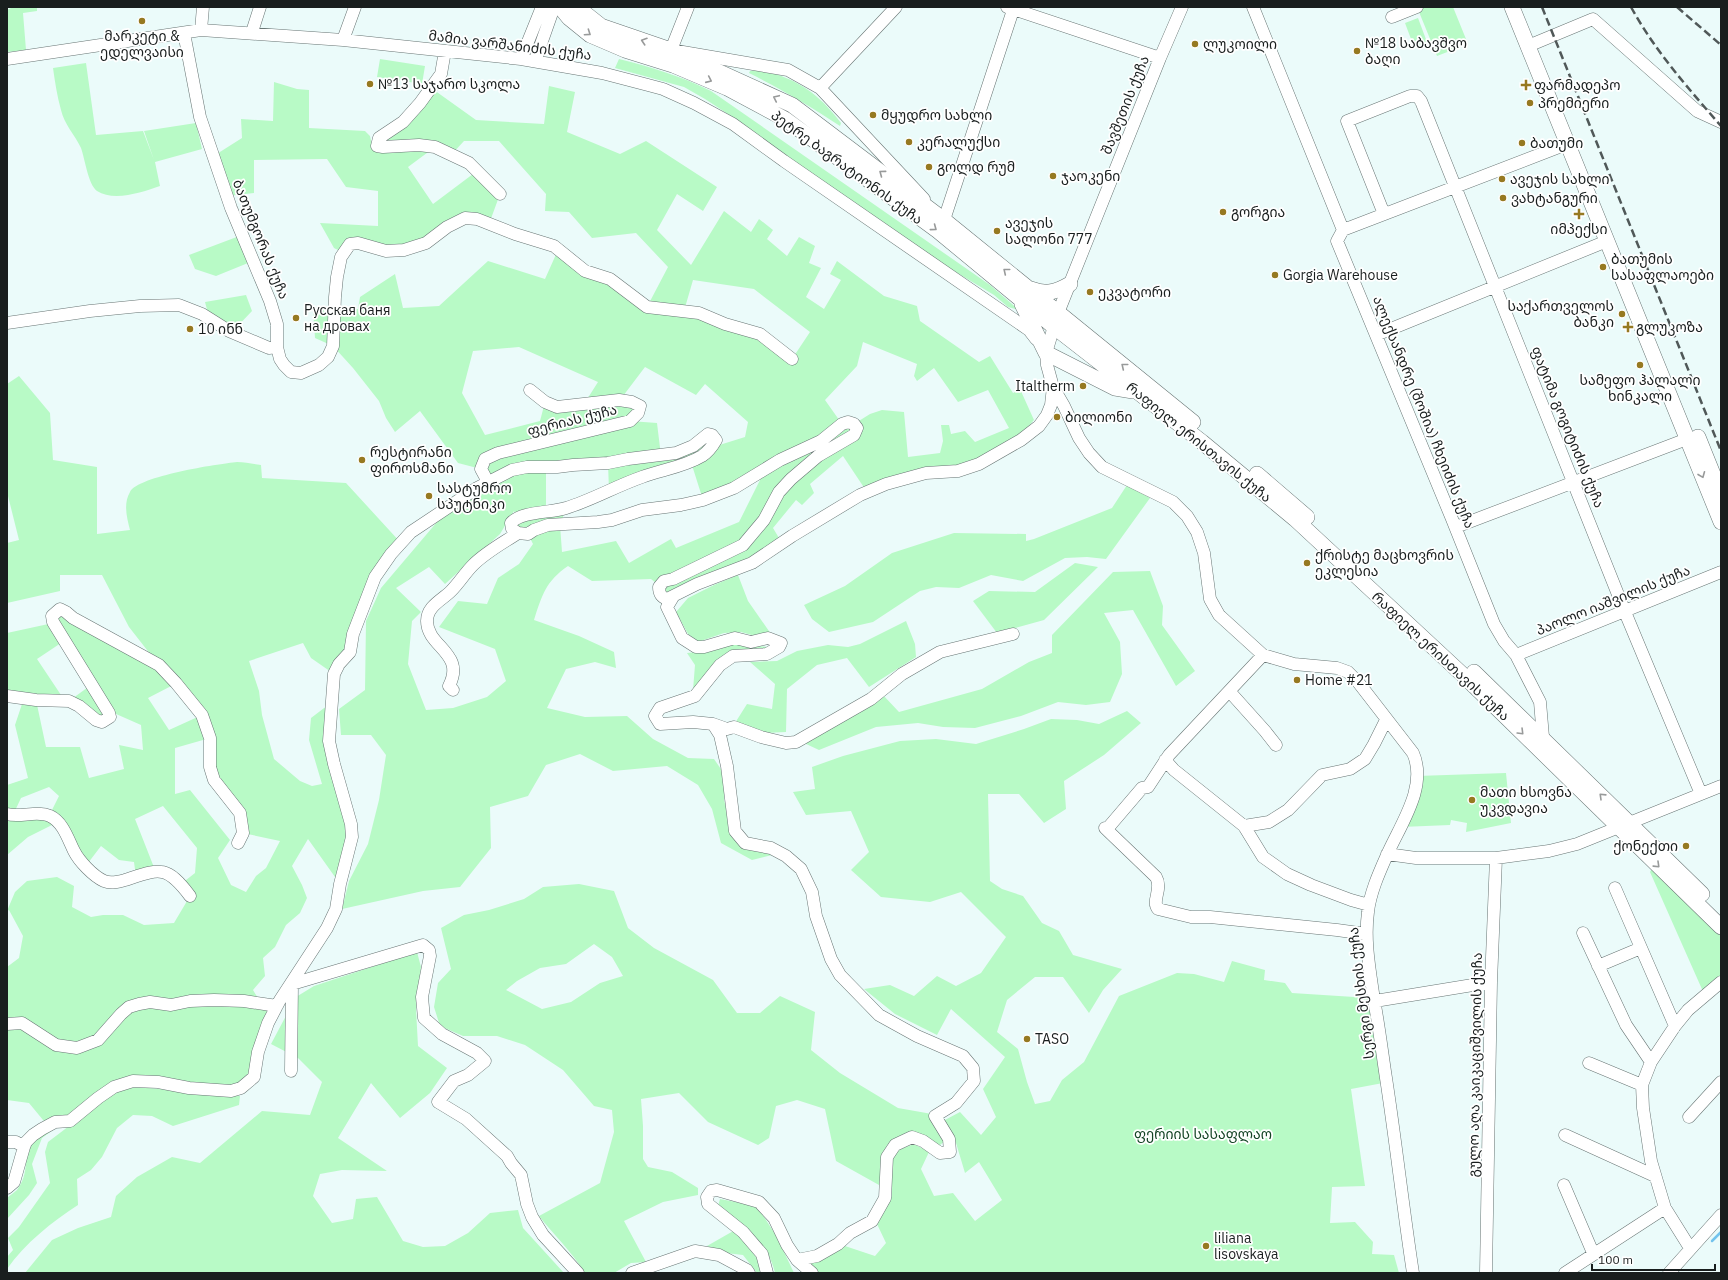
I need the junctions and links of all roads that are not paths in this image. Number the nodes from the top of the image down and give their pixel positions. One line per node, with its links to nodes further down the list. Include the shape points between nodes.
1 (203, 7): 17 (street)
2 (260, 7): 18 (street)
3 (355, 7): 20 (street)
4 (542, 7): 26 (street)
5 (554, 7): 27 (street)
6 (560, 7): 39 (main road, პეტრე ბაგრატიონის ქუჩა, one-way to 39, via 590,35 624,50 673,64 727,88 785,119)
7 (577, 7): 22 (main road, პეტრე ბაგრატიონის ქუჩა, one-way to 7, via 601,26)
8 (688, 7): 22 (street)
9 (896, 7): 28 (street)
10 (1182, 7): 24 (street, შავშეთის ქუჩა)
11 (1253, 7): 35 (street)
12 (1417, 7): 16 (street)
13 (1512, 7): 21 (main road)
14 (1522, 7): 21 (main road)
15 (1012, 8): 24 (street); 34 (street)
16 (1392, 17)
17 (201, 30): 18 (street, მამია ვარშანიძის ქუჩა); 19 (street, მამია ვარშანიძის ქუჩა)
18 (252, 32): 20 (street, მამია ვარშანიძის ქუჩა)
19 (184, 33): 25 (street, მამია ვარშანიძის ქუჩა); 43 (street, ბათუმგორას ქუჩა, via 200,117 231,208 270,301 277,324)
20 (343, 40): 23 (street, მამია ვარშანიძის ქუჩა)
21 (1532, 44): 29 (street, via 1593,19 1697,110); 30 (main road); 52 (main road)
22 (671, 50): 28 (street, პეტრე ბაგრატიონის ქუჩა, via 788,70); 34 (main road, პეტრე ბაგრატიონის ქუჩა, one-way to 22, via 792,105)
23 (445, 51): 26 (street, მამია ვარშანიძის ქუჩა); 32 (street, via 441,74 403,122 379,138 377,146 435,147 469,163)
24 (1160, 58): 37 (street, შავშეთის ქუჩა)
25 (7, 59)
26 (521, 59): 27 (street, მამია ვარშანიძის ქუჩა)
27 (535, 61): 44 (street, მამია ვარშანიძის ქუჩა, via 602,73 663,89 733,124 1029,330)
28 (820, 88): 34 (street, პეტრე ბაგრატიონის ქუჩა)
29 (1721, 122)
30 (1568, 144): 31 (street); 36 (main road)
31 (1456, 186): 33 (street); 33 (street, ფატიმა გოგიტიძის ქუჩა, via 1421,101 1417,96 1410,96 1347,121); 38 (street, ფატიმა გოგიტიძის ქუჩა)
32 (500, 194)
33 (1384, 214): 35 (street)
34 (944, 220): 39 (main road, პეტრე ბაგრატიონის ქუჩა, one-way to 34)
35 (1343, 230): 42 (street, ალექსანდრე (შოშია) ჩხეიძის ქუჩა, via 1337,241)
36 (1607, 241): 38 (street); 49 (main road)
37 (1070, 284): 39 (main road, via 1057,292); 40 (street, შავშეთის ქუჩა)
38 (1496, 286): 42 (street); 51 (street, ფატიმა გოგიტიძის ქუჩა)
39 (1023, 293): 40 (main road, პეტრე ბაგრატიონის ქუჩა); 44 (main road)
40 (1056, 320): 44 (street, სერგი მესხის ქუჩა); 48 (main road, რაფიელ ერისთავის ქუჩა); 67 (main road, რაფიელ ერისთავის ქუჩა, one-way to 40, via 1288,500)
41 (7, 323): 43 (street, via 90,311 180,305 202,314 229,331 269,348)
42 (1376, 335): 54 (street, ალექსანდრე (შოშია) ჩხეიძის ქუჩა)
43 (277, 347): 45 (street, via 280,359 291,372 301,373 328,357 333,346 337,277 341,257 350,244 358,243 386,251 404,250 426,243 447,227 465,218 477,219 554,246 585,272 610,279 647,307 699,313 760,334)
44 (1046, 353): 46 (street, სერგი მესხის ქუჩა); 48 (main road, via 1115,388)
45 (792, 359)
46 (1053, 387): 57 (street, via 1051,405 1039,426 1022,440 979,464 958,471 926,473 886,484 860,495 752,563 697,584); 60 (street, სერგი მესხის ქუჩა, via 1088,453 1102,467 1173,502 1187,516 1197,532 1204,553 1210,599 1219,615)
47 (530, 390): 50 (street, ფერიას ქუჩა, via 545,402 558,407 620,400 640,406 638,413 630,421 485,459 481,469)
48 (1136, 392): 74 (main road, რაფიელ ერისთავის ქუჩა, one-way to 74, via 1202,442 1295,519)
49 (1687, 439): 51 (street); 53 (main road, one-way to 53)
50 (488, 482): 55 (street, via 512,470 527,467 608,463 676,453 693,446 708,434 716,440 703,455 691,462 640,478 566,508 515,518 511,523 512,529); 89 (street, via 411,532 391,554 375,577 350,652 334,674 329,741 351,824 352,837 336,909)
51 (1574, 482): 54 (street); 58 (street, ფატიმა გოგიტიძის ქუჩა)
52 (1721, 494)
53 (1721, 522)
54 (1456, 527): 61 (street, ალექსანდრე (შოშია) ჩხეიძის ქუჩა, via 1494,624)
55 (518, 534): 57 (street, via 528,534 548,525 612,520 642,510 703,500 734,488 780,460 821,441 842,424 854,424 857,428 854,435 818,456 779,492 764,520 743,545 673,580 664,581 659,587 659,592 667,599); 62 (street, via 473,565 429,613 429,630 451,660 452,678 449,686)
56 (1721, 572): 58 (street, პაოლო იაშვილის ქუჩა)
57 (673, 597): 66 (street, via 667,607 682,638 696,647 735,638 750,642 768,638 781,643 767,654 734,656 720,665 695,696 660,708 655,716 660,724)
58 (1625, 612): 61 (street, პაოლო იაშვილის ქუჩა); 71 (street, ფატიმა გოგიტიძის ქუჩა)
59 (1013, 634): 66 (street, via 940,652 902,674 871,699 796,742 786,743 734,727 727,729)
60 (1264, 655): 63 (street); 65 (street, სერგი მესხის ქუჩა, via 1294,664 1324,666 1348,672)
61 (1516, 655): 67 (street, ალექსანდრე (შოშია) ჩხეიძის ქუჩა, via 1540,702)
62 (453, 690)
63 (1230, 692): 68 (street); 69 (street)
64 (7, 696): 75 (street, via 69,701 96,720 102,722 110,717 53,622 52,616 60,609 158,664 202,715 210,738 210,767 214,780 240,813 243,833)
65 (1386, 720): 73 (street, via 1364,759 1350,769 1322,776 1288,810 1269,822); 76 (street, სერგი მესხის ქუჩა, via 1414,753 1418,768 1407,815)
66 (713, 724): 110 (street, via 720,735 728,766 735,831 745,843 771,848 801,868 812,892 816,916 831,959 840,975 878,1015 963,1056 973,1068 974,1081 956,1103 935,1116 949,1139 950,1152 940,1153 912,1137 895,1145 887,1157 885,1198 872,1221 817,1256)
67 (1543, 737): 74 (main road, რაფიელ ერისთავის ქუჩა, one-way to 67)
68 (1276, 745)
69 (1165, 760): 73 (street); 84 (street, via 1148,787 1142,788 1106,828 1156,877 1159,886 1155,903 1158,909 1191,917)
70 (1721, 786): 71 (street)
71 (1701, 794): 74 (street)
72 (7, 814): 79 (street, via 37,814 49,816 58,822 85,867 104,881 117,883 155,870 164,872 181,884)
73 (1244, 826): 80 (street, via 1263,857 1287,874)
74 (1625, 826): 77 (street, via 1577,844 1524,856); 81 (main road, რაფიელ ერისთავის ქუჩა); 82 (main road, რაფიელ ერისთავის ქუჩა, one-way to 82)
75 (238, 843)
76 (1387, 854): 77 (street, via 1416,858); 80 (street, სერგი მესხის ქუჩა)
77 (1496, 858): 87 (street, გულო აღა კაიკაციშვილის ქუჩა)
78 (1615, 888): 85 (street)
79 (190, 896)
80 (1369, 905): 84 (street, სერგი მესხის ქუჩა)
81 (1721, 913)
82 (1721, 927)
83 (1583, 933): 86 (street)
84 (1366, 934): 90 (street, სერგი მესხის ქუჩა)
85 (1641, 948): 86 (street); 93 (street)
86 (1598, 966): 94 (street, via 1626,1025)
87 (1491, 982): 90 (street); 117 (street, გულო აღა კაიკაციშვილის ქუჩა)
88 (1721, 982): 93 (street, via 1688,1010)
89 (292, 984): 91 (street); 96 (street); 111 (street, via 423,945 429,950 422,997 424,1018 442,1034 477,1053 485,1061 468,1075 454,1081 438,1102 466,1118 508,1156 521,1175 527,1204 539,1229)
90 (1375, 1001): 116 (street, სერგი მესხის ქუჩა)
91 (277, 1006): 92 (street, via 214,1000 171,1005 150,1002 139,1004 129,1007 121,1014 98,1040 76,1048 56,1045 22,1023); 102 (street, via 265,1030 254,1077 241,1088 231,1091 133,1081 114,1087 70,1121 55,1122 42,1129 33,1135)
92 (7, 1024)
93 (1675, 1026): 94 (street)
94 (1651, 1062): 98 (street)
95 (1589, 1063): 98 (street)
96 (291, 1071)
97 (1721, 1082): 99 (street)
98 (1642, 1085): 103 (street, via 1643,1108)
99 (1689, 1117)
100 (1565, 1135): 103 (street)
101 (7, 1142): 102 (street, via 16,1142)
102 (24, 1147): 105 (street, via 14,1182)
103 (1655, 1176): 106 (street)
104 (1564, 1185): 109 (street)
105 (7, 1188)
106 (1665, 1208): 108 (street); 109 (street)
107 (1721, 1215): 108 (street)
108 (1690, 1248): 119 (street)
109 (1593, 1254): 118 (street)
110 (797, 1260): 114 (street, via 786,1245 774,1218 759,1202 717,1190 711,1191 707,1197 708,1204 743,1232 762,1254); 115 (street)
111 (578, 1273)
112 (632, 1273): 113 (street, via 695,1250 719,1255)
113 (749, 1273)
114 (767, 1273)
115 (812, 1273)
116 (1413, 1273)
117 (1486, 1273)
118 (1565, 1273)
119 (1668, 1273)

